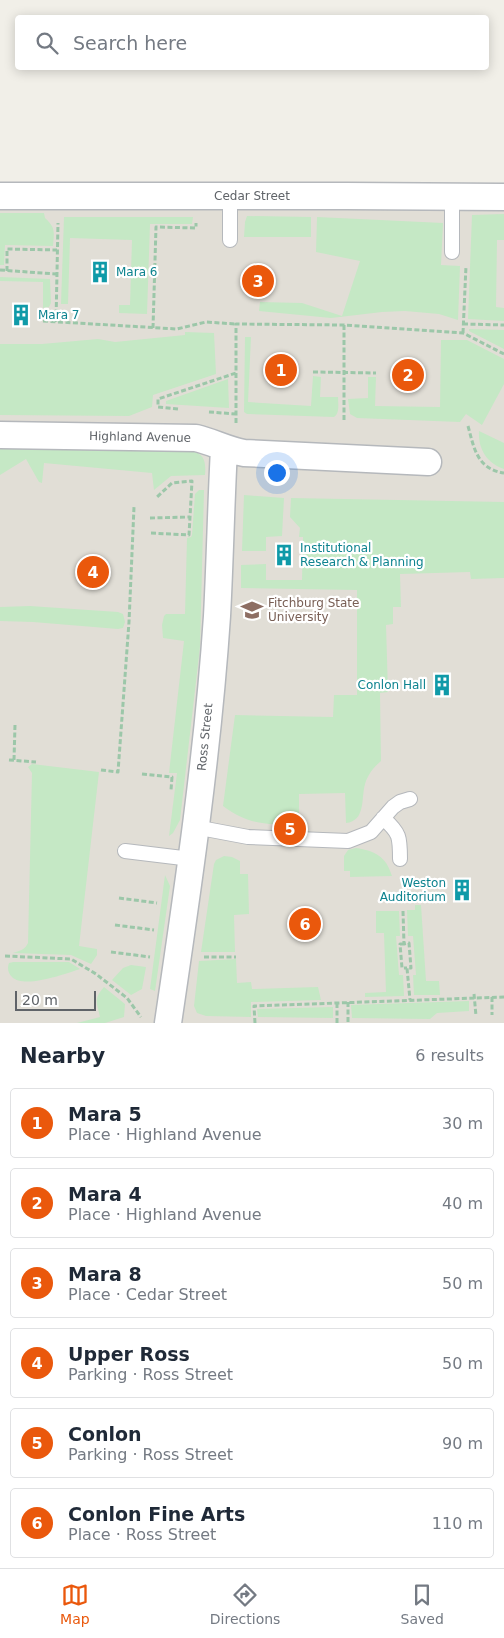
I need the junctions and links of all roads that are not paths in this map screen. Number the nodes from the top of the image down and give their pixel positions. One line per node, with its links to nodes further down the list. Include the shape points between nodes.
1 (0, 196): 2 (street, Cedar Street)
2 (230, 196): 3 (street, Cedar Street); 5 (lane)
3 (452, 196): 4 (street, Cedar Street); 6 (lane)
4 (504, 197)
5 (230, 240)
6 (452, 252)
7 (0, 435): 8 (street, Highland Avenue, via 196,438)
8 (224, 449): 9 (street, Highland Avenue, via 244,453); 12 (street, Ross Street, via 217,616)
9 (428, 462)
10 (410, 799): 11 (lane, via 400,802)
11 (383, 818): 12 (lane, via 371,832 348,841 248,837); 15 (lane, via 395,830 400,843)
12 (195, 827): 14 (street, Ross Street)
13 (125, 851): 14 (lane)
14 (191, 859): 16 (street, Ross Street)
15 (400, 859)
16 (156, 1021)

